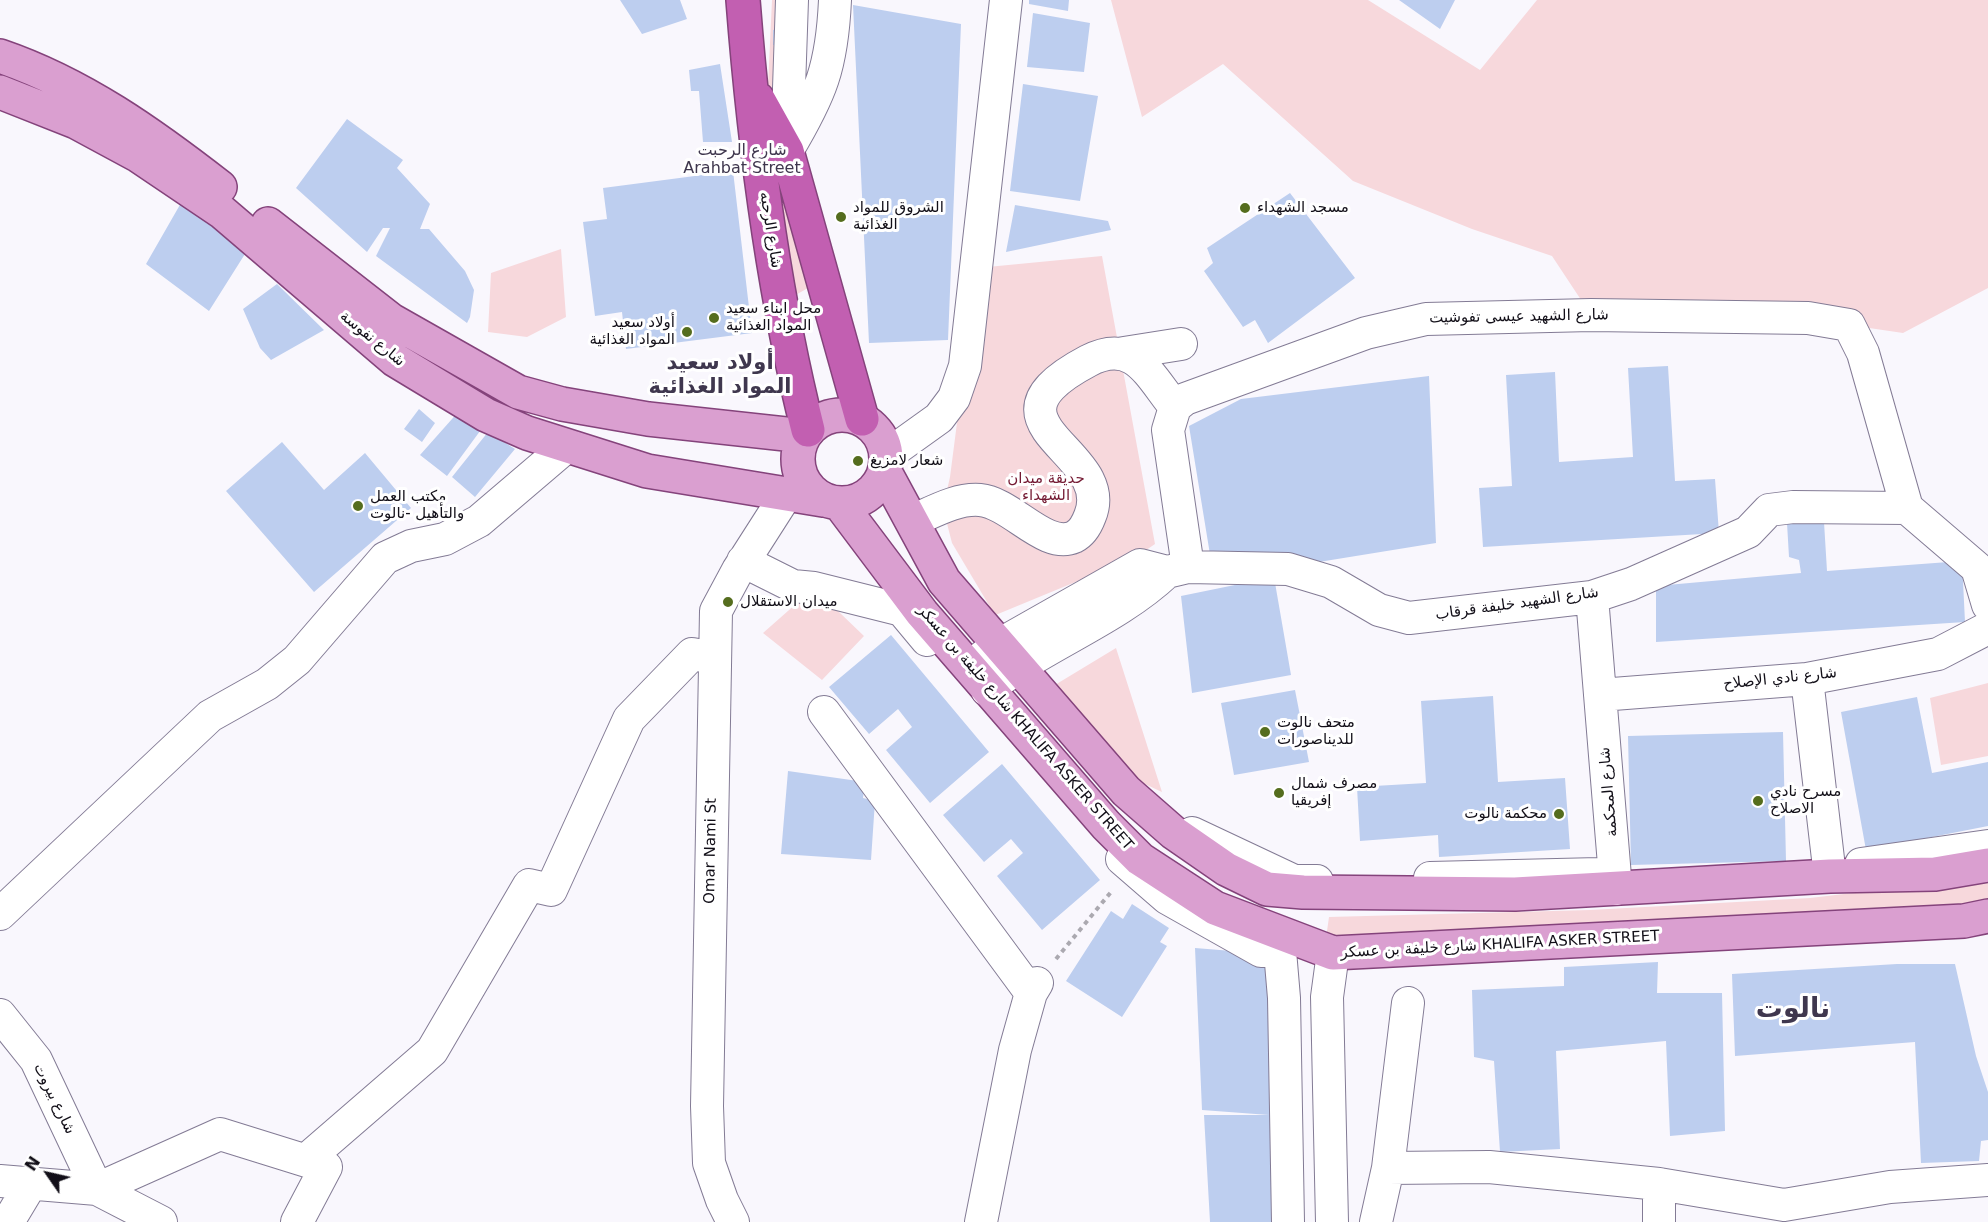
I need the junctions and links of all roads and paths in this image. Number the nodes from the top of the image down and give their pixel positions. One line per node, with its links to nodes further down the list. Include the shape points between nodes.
1 (743, 0): 6 (highway, شارع الرحبه)
2 (792, 0): 8 (street)
3 (835, 0): 8 (street, via 833,39 817,100)
4 (1006, 0): 15 (street, via 965,366 954,398 939,418)
5 (0, 56): 13 (main road, شارع نفوسة, via 87,93 179,155 391,320 518,392 648,419)
6 (752, 89): 8 (highway); 13 (highway, شارع الرحبه, via 759,159)
7 (0, 92): 14 (main road, شارع نفوسة, via 76,122 139,156 222,212 395,360 486,415)
8 (787, 151): 12 (highway)
9 (1181, 344): 10 (street)
10 (1124, 353): 11 (street, via 1141,365); 19 (street, via 1102,354 1065,373 1047,390 1040,408 1046,430 1076,461 1092,494 1092,512 1075,537 1048,537 1019,516 983,500 953,504)
11 (1174, 407): 18 (street, شارع الشهيد عيسى تفوشيت, via 1185,399 1355,337 1426,319 1592,315 1808,318 1849,325 1863,353); 21 (street, via 1168,430)
12 (862, 419): 13 (main road, via 843,415 824,418); 15 (main road, via 882,441)
13 (806, 433): 17 (main road, via 797,454 799,472 808,489)
14 (567, 446): 16 (main road, شارع نفوسة, via 647,471); 35 (street, via 479,521 445,539 411,546 386,558 297,660 267,684 210,716)
15 (886, 464): 17 (main road, via 875,489 860,501); 19 (main road)
16 (786, 495): 17 (main road, شارع نفوسة); 20 (street, Omar Nami St)
17 (831, 502): 26 (main road, شارع خليفة بن عسكر KHALIFA ASKER STREET)
18 (1907, 507): 22 (street, شارع الشهيد خليفة قرقاب, via 1769,510 1748,532); 23 (street, via 1977,568)
19 (912, 521): 24 (main road, via 944,582)
20 (743, 561): 25 (street, Omar Nami St, via 716,611); 37 (street, via 793,586 902,610 1035,766 1133,871 1167,898 1261,951)
21 (1178, 569): 22 (street, شارع الشهيد خليفة قرقاب, via 1288,569 1331,582 1379,610 1409,618); 24 (street, via 1145,592)
22 (1592, 597): 28 (street, شارع المحكمة)
23 (1987, 612): 27 (street, شارع نادي الإصلاح, via 1938,654)
24 (1011, 654): 26 (street); 33 (main road, via 1126,791 1174,833 1226,869 1267,889 1491,894)
25 (715, 657): 42 (street, via 692,654 629,719 551,890 529,885 432,1051); 52 (street, Omar Nami St, via 707,1106 709,1163)
26 (978, 678): 37 (main road, شارع خليفة بن عسكر KHALIFA ASKER STREET, via 1140,859 1215,908)
27 (1807, 679): 28 (street, شارع نادي الإصلاح); 32 (street)
28 (1600, 694): 33 (street, شارع المحكمة)
29 (824, 712): 39 (street)
30 (1988, 846): 32 (street)
31 (1988, 865): 32 (main road, via 1935,874)
32 (1830, 871): 33 (main road)
33 (1616, 881)
34 (1111, 892): 39 (path)
35 (0, 914)
36 (1988, 916): 38 (main road, شارع خليفة بن عسكر KHALIFA ASKER STREET, via 1964,921)
37 (1278, 941): 38 (main road, شارع خليفة بن عسكر KHALIFA ASKER STREET); 54 (street)
38 (1333, 953): 55 (street, via 1327,997)
39 (1034, 988): 53 (street, via 1015,1050)
40 (1408, 1003): 43 (street)
41 (0, 1015): 48 (street, شارع بيروت, via 36,1060)
42 (306, 1160): 48 (street, via 220,1134); 51 (street, via 326,1167)
43 (1388, 1168): 47 (street, via 1489,1167); 56 (street)
44 (1988, 1180): 47 (street, via 1890,1187 1784,1205)
45 (0, 1181): 46 (street)
46 (32, 1182): 48 (street); 49 (street)
47 (1659, 1184): 57 (street)
48 (97, 1189): 50 (street)
49 (8, 1222)
50 (161, 1222)
51 (297, 1222)
52 (733, 1222)
53 (981, 1222)
54 (1288, 1222)
55 (1332, 1222)
56 (1377, 1222)
57 (1659, 1222)

